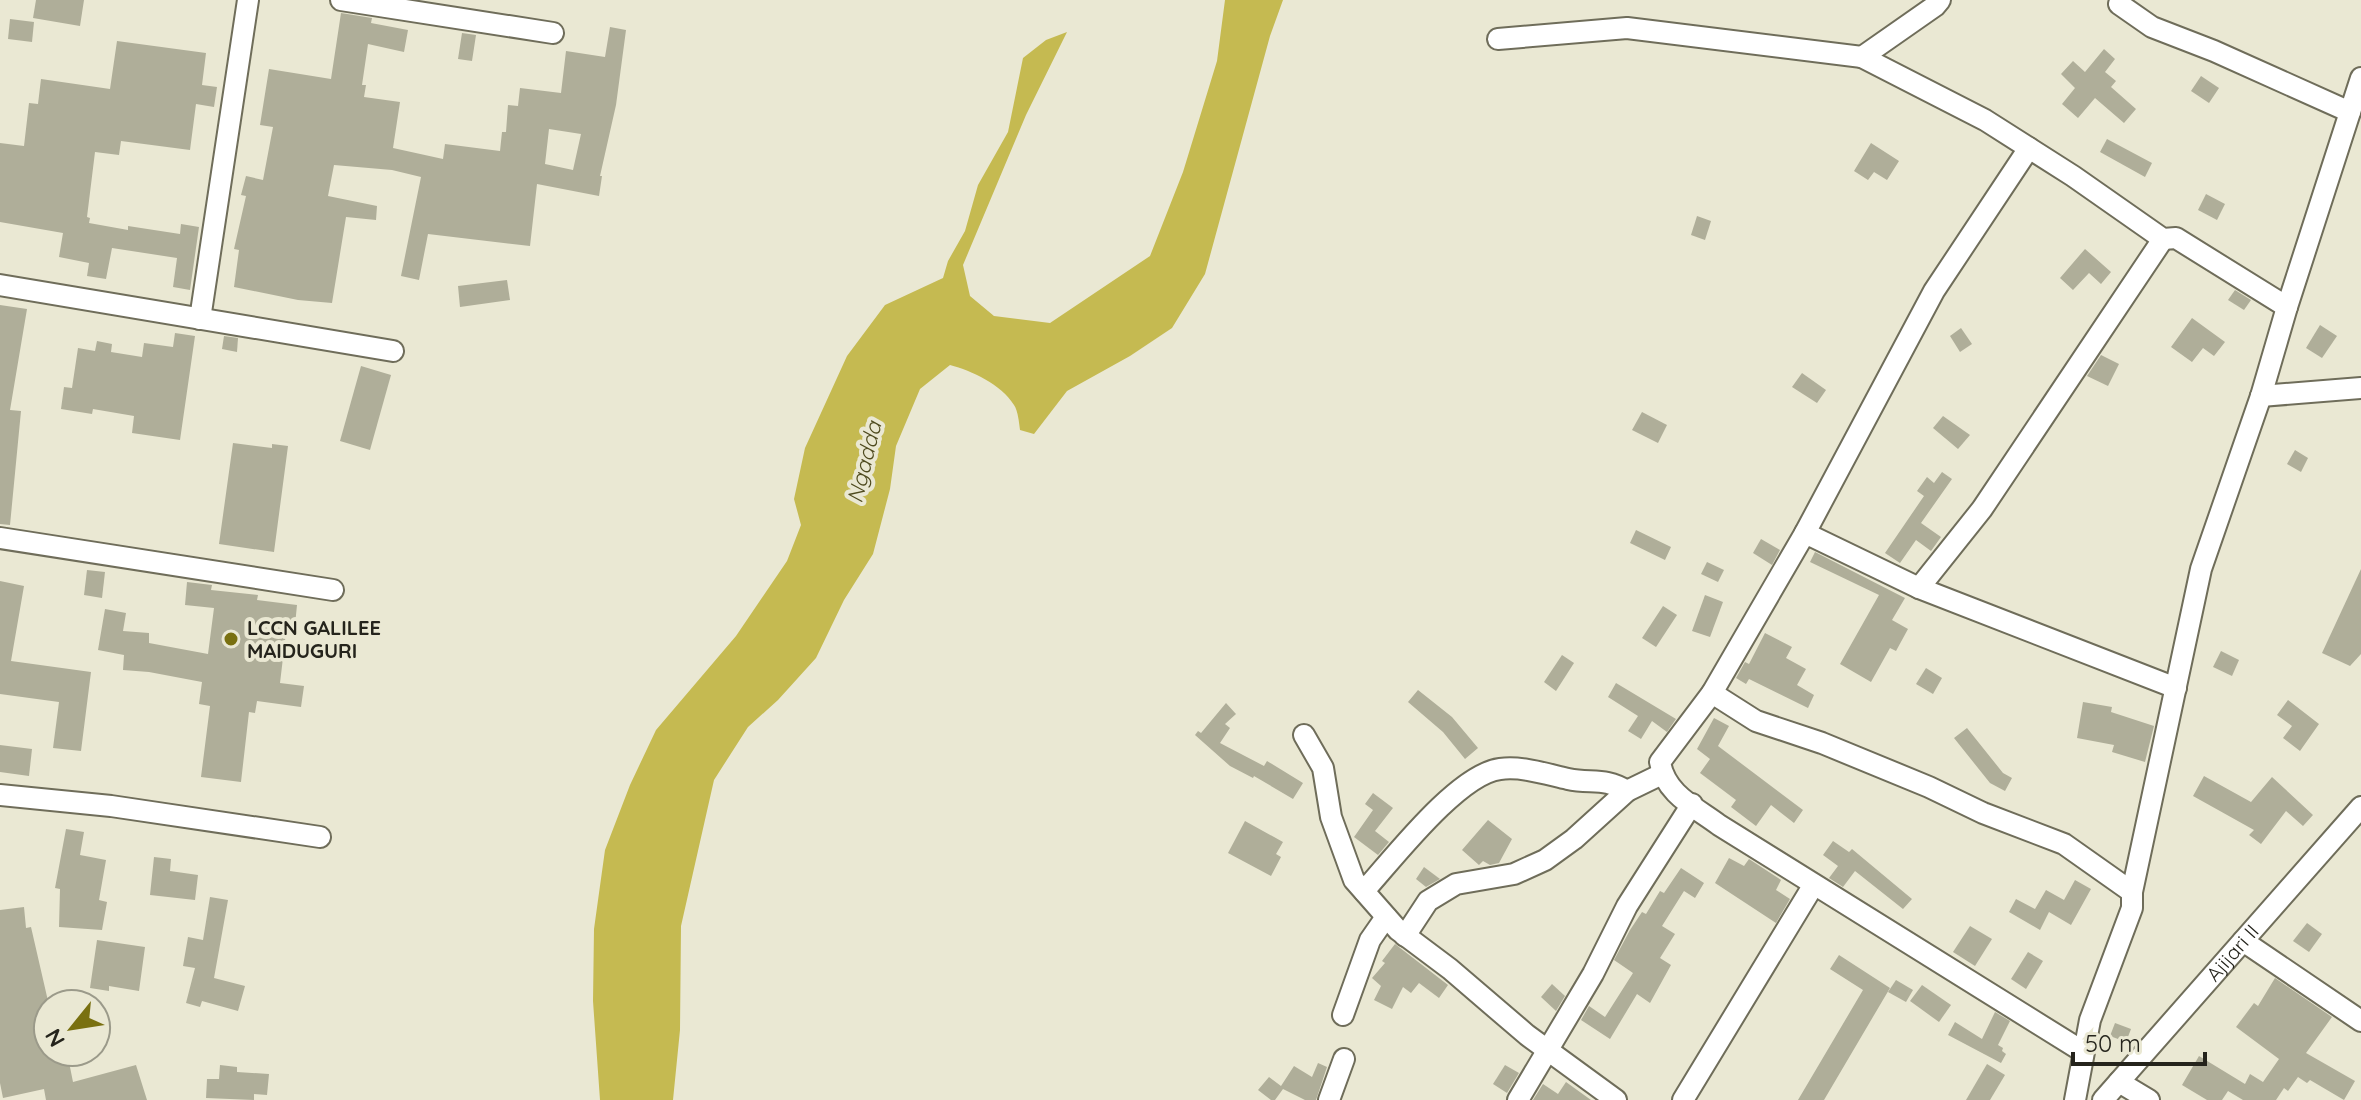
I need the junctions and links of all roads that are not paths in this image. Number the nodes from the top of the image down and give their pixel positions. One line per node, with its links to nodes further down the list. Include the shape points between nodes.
1 (248, 0): 14 (street)
2 (341, 0): 5 (street)
3 (1940, 0): 7 (street)
4 (2119, 4): 9 (street, via 2152,27)
5 (553, 33)
6 (1498, 39): 7 (street, via 1627,28)
7 (1862, 57): 10 (street)
8 (2361, 78): 9 (street)
9 (2350, 112): 13 (street)
10 (2029, 148): 11 (street); 18 (street, via 1934,291)
11 (2163, 239): 13 (street, via 2176,238); 20 (street, via 1982,509)
12 (0, 285): 14 (street)
13 (2287, 307): 17 (street)
14 (200, 319): 15 (street)
15 (393, 351)
16 (2361, 388): 17 (street)
17 (2261, 396): 22 (street, via 2201,569)
18 (1805, 533): 20 (street); 23 (street)
19 (0, 538): 21 (street)
20 (1919, 588): 22 (street)
21 (333, 590)
22 (2176, 688): 33 (street)
23 (1712, 693): 25 (street, via 1660,762); 33 (street, via 1756,721 1822,743 2064,844)
24 (1304, 735): 32 (street, via 1323,768 1331,817 1354,880)
25 (1662, 774): 26 (street); 28 (street, via 1669,788)
26 (1627, 791): 32 (street, via 1612,782 1525,770 1483,774 1435,810); 35 (street, via 1545,860 1514,874 1456,884 1428,901)
27 (0, 795): 30 (street)
28 (1692, 804): 31 (street); 39 (street)
29 (2361, 807): 36 (street, Ajijari II)
30 (320, 837)
31 (1813, 886): 40 (street); 46 (street)
32 (1364, 891): 34 (street)
33 (2132, 892): 40 (street, via 2132,908)
34 (1386, 917): 35 (street); 37 (street, via 1370,940)
35 (1405, 936): 39 (street)
36 (2243, 941): 38 (street); 42 (street, Ajijari II)
37 (1343, 1015)
38 (2361, 1021)
39 (1546, 1049): 44 (street); 45 (street)
40 (2082, 1051): 47 (street)
41 (1344, 1059): 43 (street)
42 (2119, 1082): 48 (street, Ajijari II); 49 (street)
43 (1329, 1100)
44 (1518, 1100)
45 (1616, 1100)
46 (1683, 1100)
47 (2075, 1100)
48 (2103, 1100)
49 (2149, 1100)

